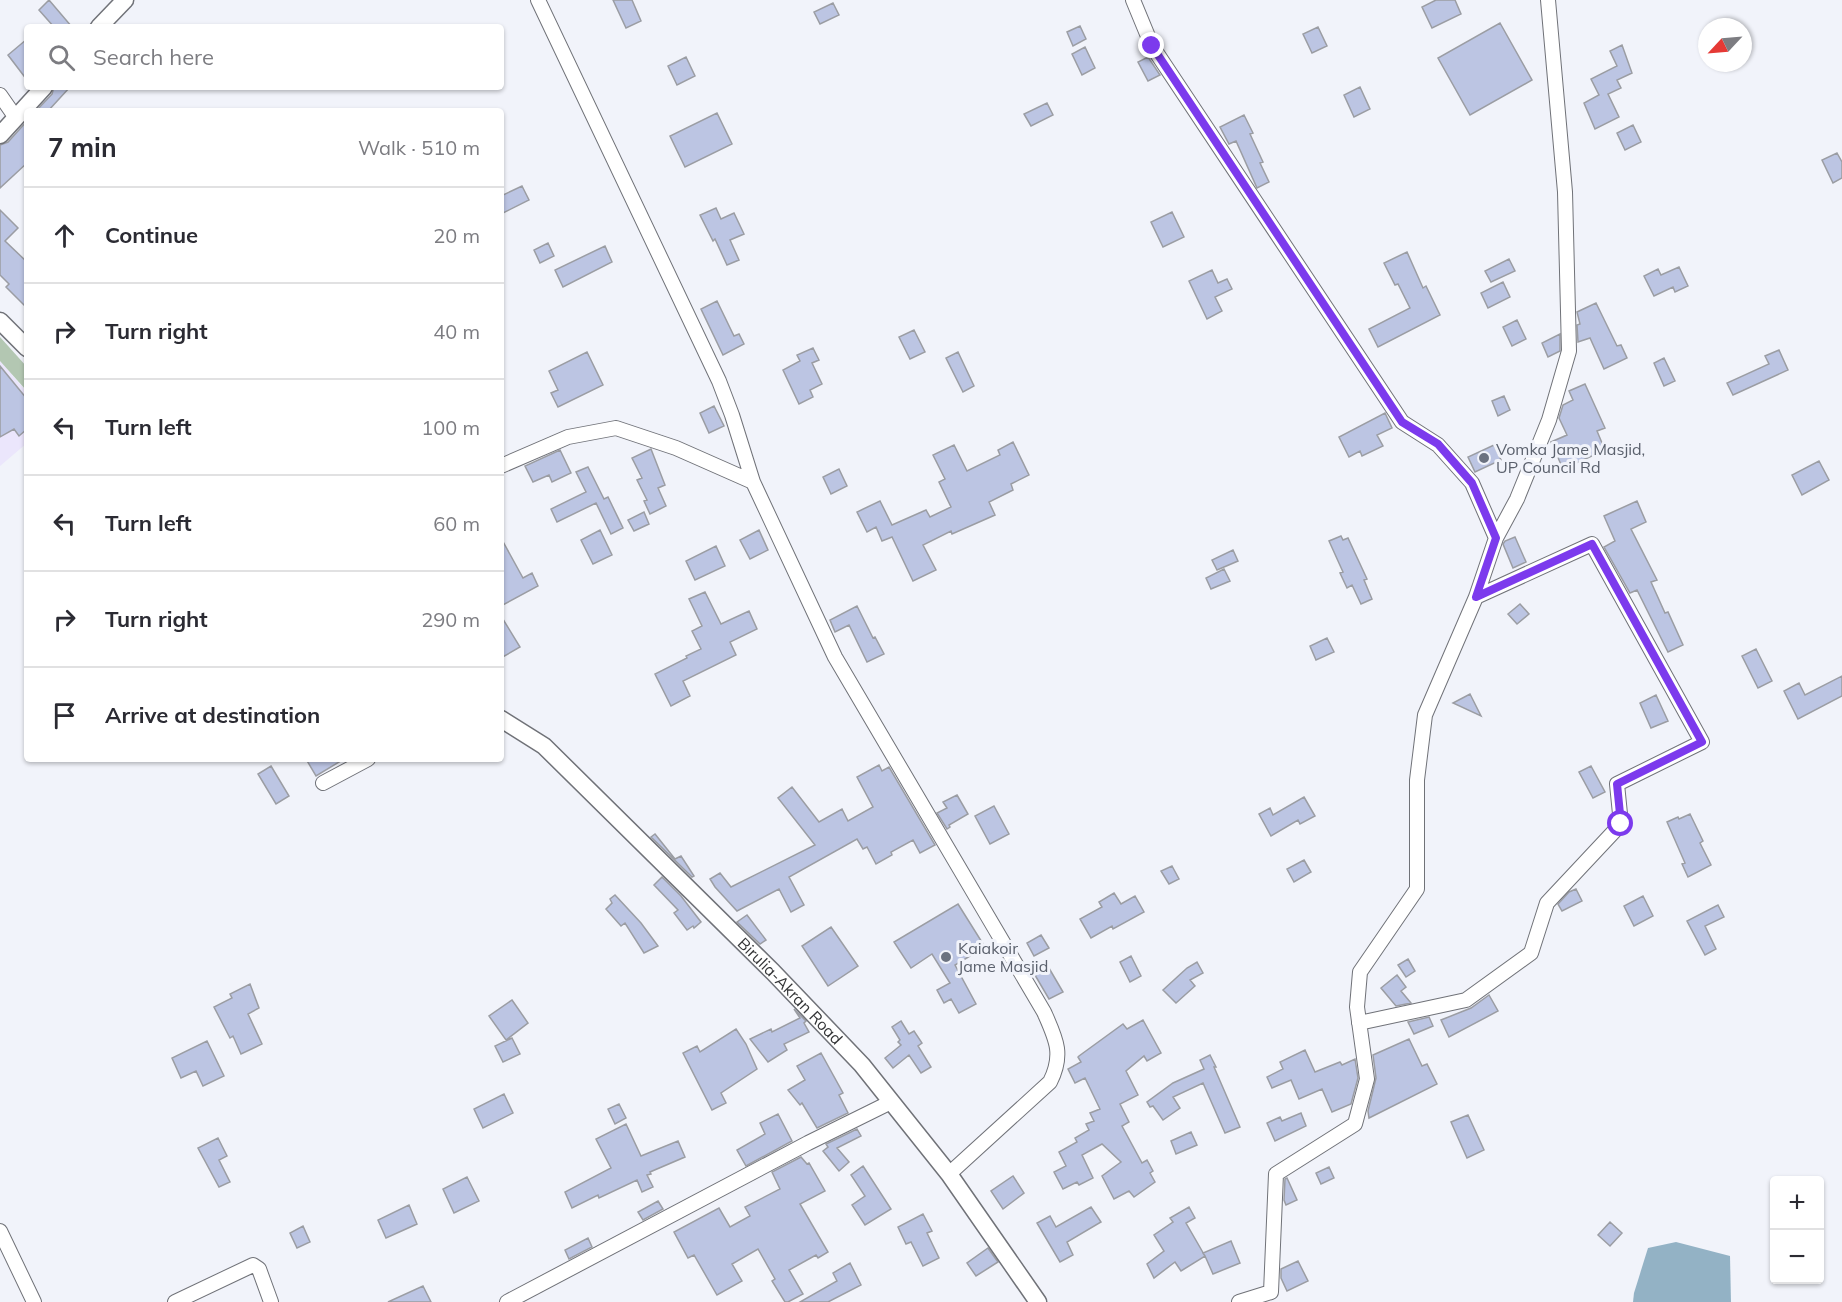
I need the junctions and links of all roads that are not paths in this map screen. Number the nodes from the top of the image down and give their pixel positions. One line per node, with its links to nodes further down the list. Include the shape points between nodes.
1 (125, 0): 5 (street)
2 (538, 0): 15 (street, via 719,381)
3 (1133, 0): 16 (street, via 1152,46 1402,422 1438,444 1472,483)
4 (1548, 0): 16 (street, via 1565,192 1569,351 1549,420 1517,499)
5 (102, 24)
6 (41, 90): 8 (street)
7 (0, 95): 10 (street)
8 (25, 108)
9 (24, 109): 10 (street)
10 (16, 118): 11 (street)
11 (0, 135)
12 (0, 321): 13 (street)
13 (24, 345)
14 (504, 465): 15 (street, via 568,437 616,428 676,448)
15 (753, 482): 23 (street, via 835,657 1044,1012 1056,1039 1056,1070 1050,1082)
16 (1496, 538): 17 (street)
17 (1476, 597): 21 (street, via 1425,715 1417,780 1417,889 1360,972); 21 (street, via 1592,544 1702,742 1617,784 1621,824 1547,903 1531,953 1467,1000)
18 (504, 720): 22 (street, Birulia-Akran Road, via 544,746 774,972 862,1065)
19 (362, 762): 20 (street)
20 (323, 783)
21 (1359, 1023): 30 (street, via 1367,1078 1355,1124 1276,1174 1271,1292)
22 (891, 1102): 23 (street, Birulia-Akran Road); 28 (street)
23 (949, 1174): 29 (street, Birulia-Akran Road)
24 (0, 1231): 25 (street)
25 (34, 1302)
26 (175, 1302): 27 (street, via 253,1265)
27 (271, 1302)
28 (507, 1302)
29 (1038, 1302)
30 (1239, 1302)

